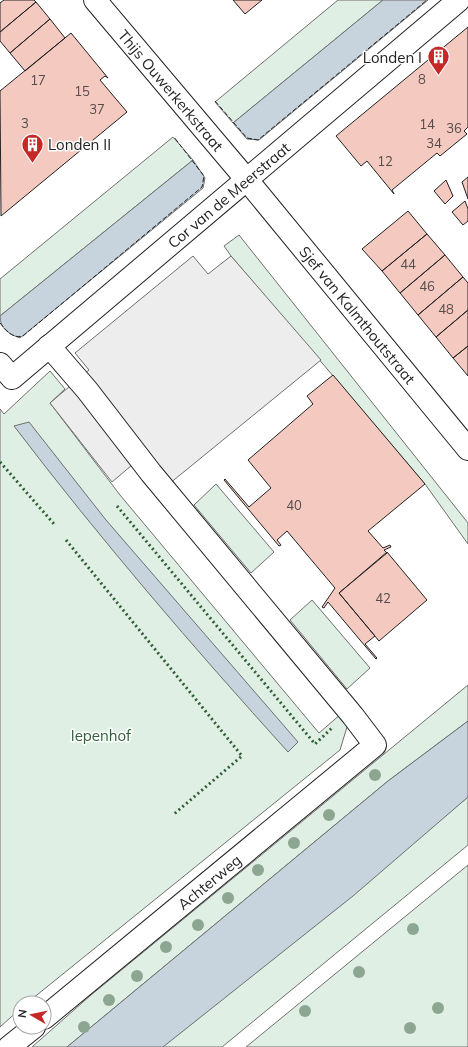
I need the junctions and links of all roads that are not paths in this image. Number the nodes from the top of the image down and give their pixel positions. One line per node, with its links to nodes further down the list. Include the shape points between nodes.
1 (95, 0): 3 (street, Thijs Ouwerkerkstraat)
2 (459, 0): 3 (street, Cor van de Meerstraat)
3 (247, 180): 4 (street, Cor van de Meerstraat); 6 (street, Sjef van Kalmthoutstraat)
4 (49, 346): 5 (street, Cor van de Meerstraat, via 12,378); 7 (street, Achterweg, via 375,745)
5 (0, 364)
6 (468, 449)
7 (52, 1011)
8 (24, 1035): 9 (street)
9 (10, 1047)

